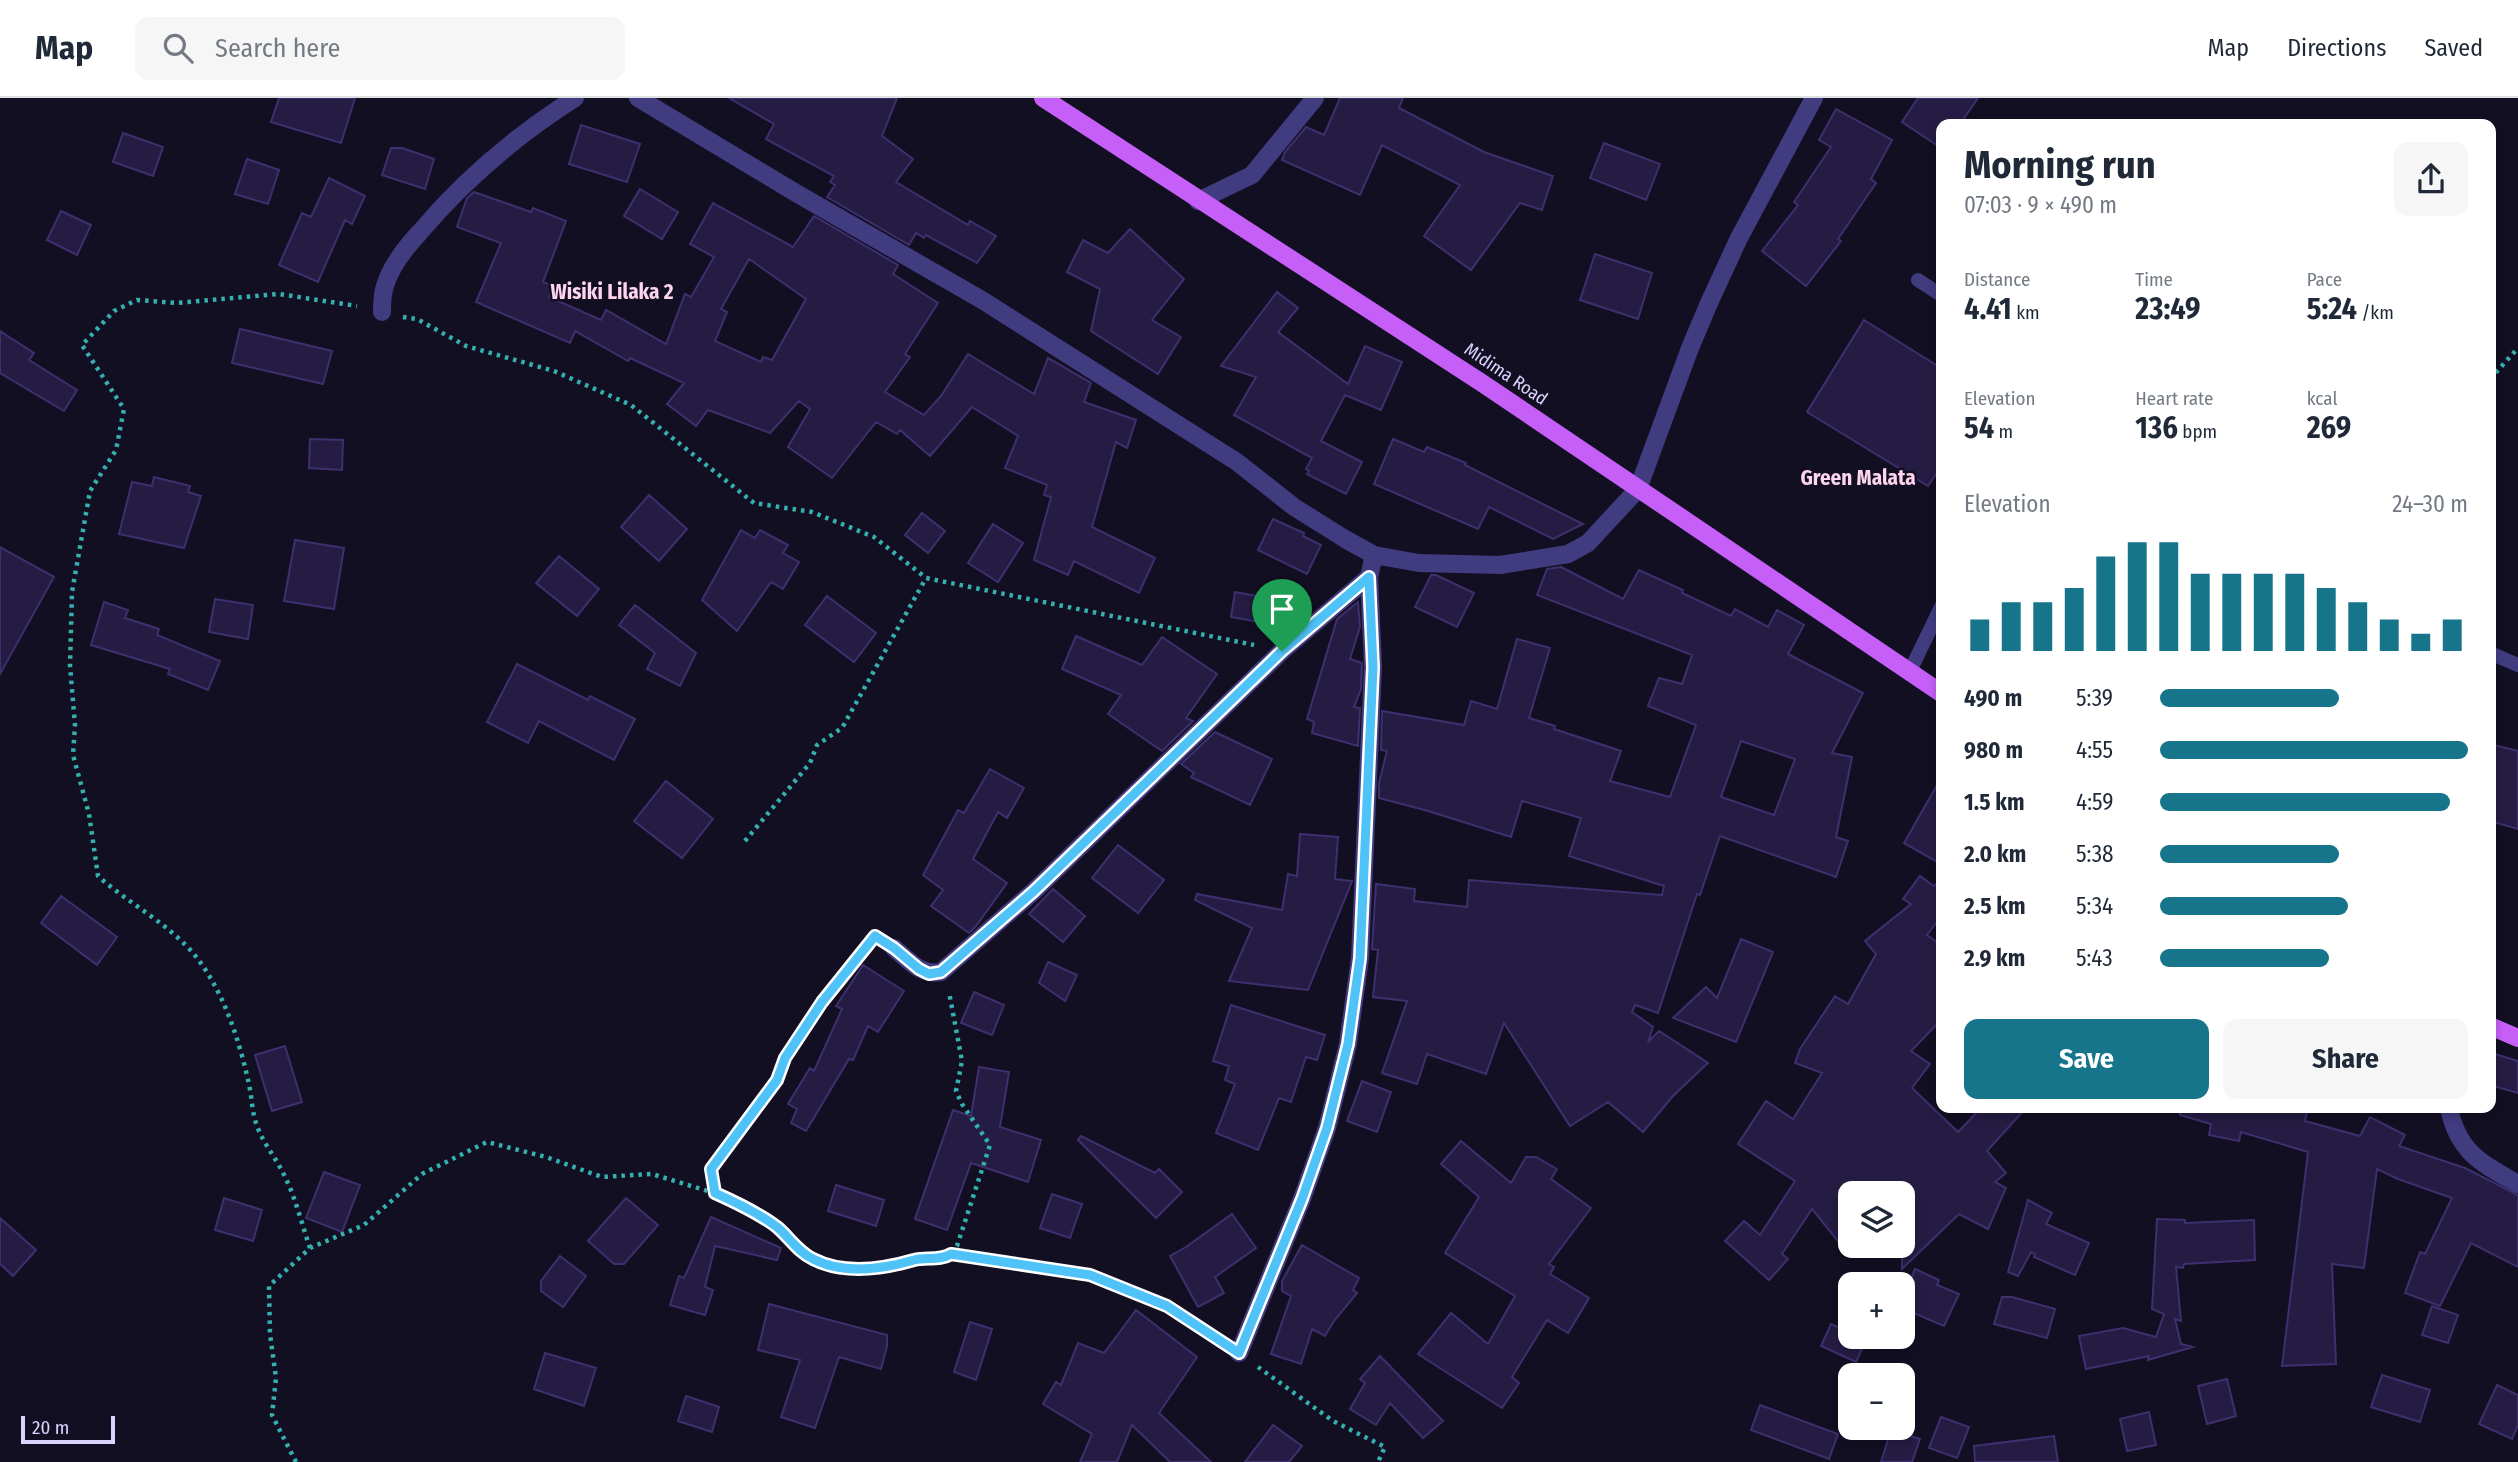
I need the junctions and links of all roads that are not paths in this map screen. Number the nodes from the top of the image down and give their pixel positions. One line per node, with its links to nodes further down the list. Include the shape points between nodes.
1 (575, 98): 9 (street, via 501,152 437,212 401,253 385,284)
2 (638, 98): 11 (street, via 982,300)
3 (1043, 98): 6 (main road, Midima Road)
4 (1315, 98): 6 (street, via 1252,175)
5 (1814, 98): 10 (street, via 1704,314)
6 (1198, 201): 10 (main road, Midima Road)
7 (1919, 280): 8 (lane)
8 (1936, 292)
9 (382, 312)
10 (1638, 489): 11 (street, via 1588,543 1568,554 1500,565 1419,563); 16 (main road, Midima Road)
11 (1374, 555): 12 (street)
12 (1369, 577): 18 (street, via 1282,651 1034,891 941,972 929,974 919,969); 23 (street, via 1373,667 1360,958 1348,1044 1327,1128 1302,1199)
13 (1936, 617): 16 (lane)
14 (2496, 656): 15 (lane)
15 (2518, 665)
16 (1909, 673): 17 (main road, Midima Road)
17 (1936, 690)
18 (894, 948)
19 (2496, 1029): 20 (main road)
20 (2518, 1038)
21 (2450, 1113): 22 (street, via 2458,1138 2483,1165)
22 (2518, 1184)
23 (1239, 1353)

